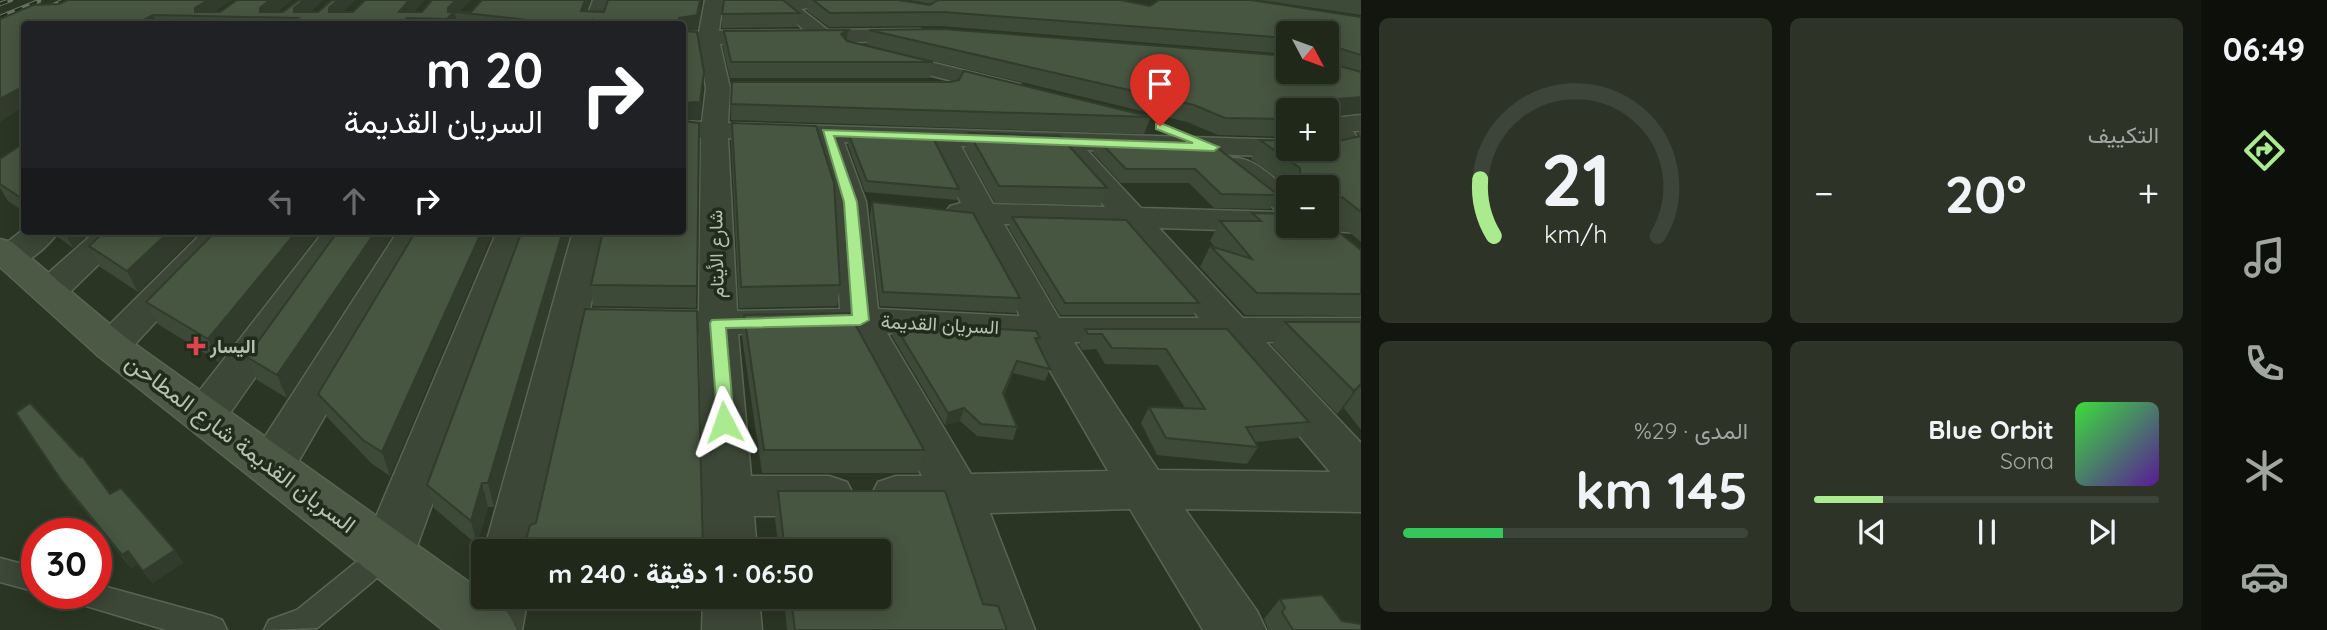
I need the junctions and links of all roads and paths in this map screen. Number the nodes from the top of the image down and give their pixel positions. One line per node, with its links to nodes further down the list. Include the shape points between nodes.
1 (602, 0): 5 (street)
2 (714, 0): 4 (street); 8 (street, شارع الأيتام)
3 (829, 0): 7 (street, via 792,3 792,11)
4 (690, 1)
5 (595, 21)
6 (940, 35): 7 (street)
7 (815, 36): 8 (street); 13 (street)
8 (708, 37): 9 (street); 10 (street, شارع الأيتام)
9 (686, 38)
10 (719, 88): 11 (street); 17 (street, شارع الأيتام)
11 (746, 88)
12 (909, 88): 13 (street)
13 (1005, 88): 14 (street)
14 (1030, 93)
15 (1143, 121): 21 (street)
16 (1361, 123): 21 (street, via 1340,124 1347,144 1326,150)
17 (698, 129): 18 (street); 40 (street, شارع الأيتام)
18 (827, 133): 19 (street); 38 (street, via 863,203)
19 (943, 139): 20 (street); 24 (street)
20 (1065, 143): 21 (street); 25 (street)
21 (1214, 147): 22 (street)
22 (1276, 195)
23 (928, 210): 24 (street)
24 (981, 215): 25 (street); 41 (street)
25 (1131, 218): 26 (street); 42 (street)
26 (1276, 222)
27 (1339, 230): 35 (street)
28 (1339, 233): 35 (street)
29 (113, 235): 37 (street)
30 (219, 235): 44 (street)
31 (338, 235): 45 (street)
32 (413, 235): 46 (street)
33 (512, 235): 54 (street)
34 (589, 235): 39 (street)
35 (1357, 239)
36 (17, 246): 37 (street, السريان القديمة شارع المطاحن)
37 (50, 291): 44 (street, السريان القديمة شارع المطاحن)
38 (860, 320): 40 (street, السريان القديمة); 41 (street, السريان القديمة); 51 (street)
39 (566, 321): 40 (street, السريان القديمة); 52 (street)
40 (718, 323): 50 (street, شارع الأيتام)
41 (1046, 330): 42 (street, السريان القديمة); 48 (street)
42 (1229, 330): 43 (street, السريان القديمة); 47 (street)
43 (1361, 330)
44 (111, 346): 45 (street, السريان القديمة شارع المطاحن)
45 (205, 415): 46 (street, السريان القديمة شارع المطاحن)
46 (272, 465): 54 (street, السريان القديمة شارع المطاحن)
47 (1361, 475)
48 (1143, 489): 49 (street); 51 (street); 65 (street)
49 (1361, 492)
50 (730, 496): 51 (street); 53 (street, شارع الأيتام)
51 (958, 496): 64 (street)
52 (514, 539)
53 (730, 539)
54 (388, 552): 61 (lane, via 307,619); 62 (street, السريان القديمة شارع المطاحن)
55 (0, 570): 56 (lane)
56 (21, 576)
57 (112, 601): 60 (lane)
58 (496, 609): 62 (street)
59 (731, 609): 63 (street)
60 (212, 630)
61 (279, 630)
62 (490, 630)
63 (732, 630)
64 (1005, 630)
65 (1236, 630)

